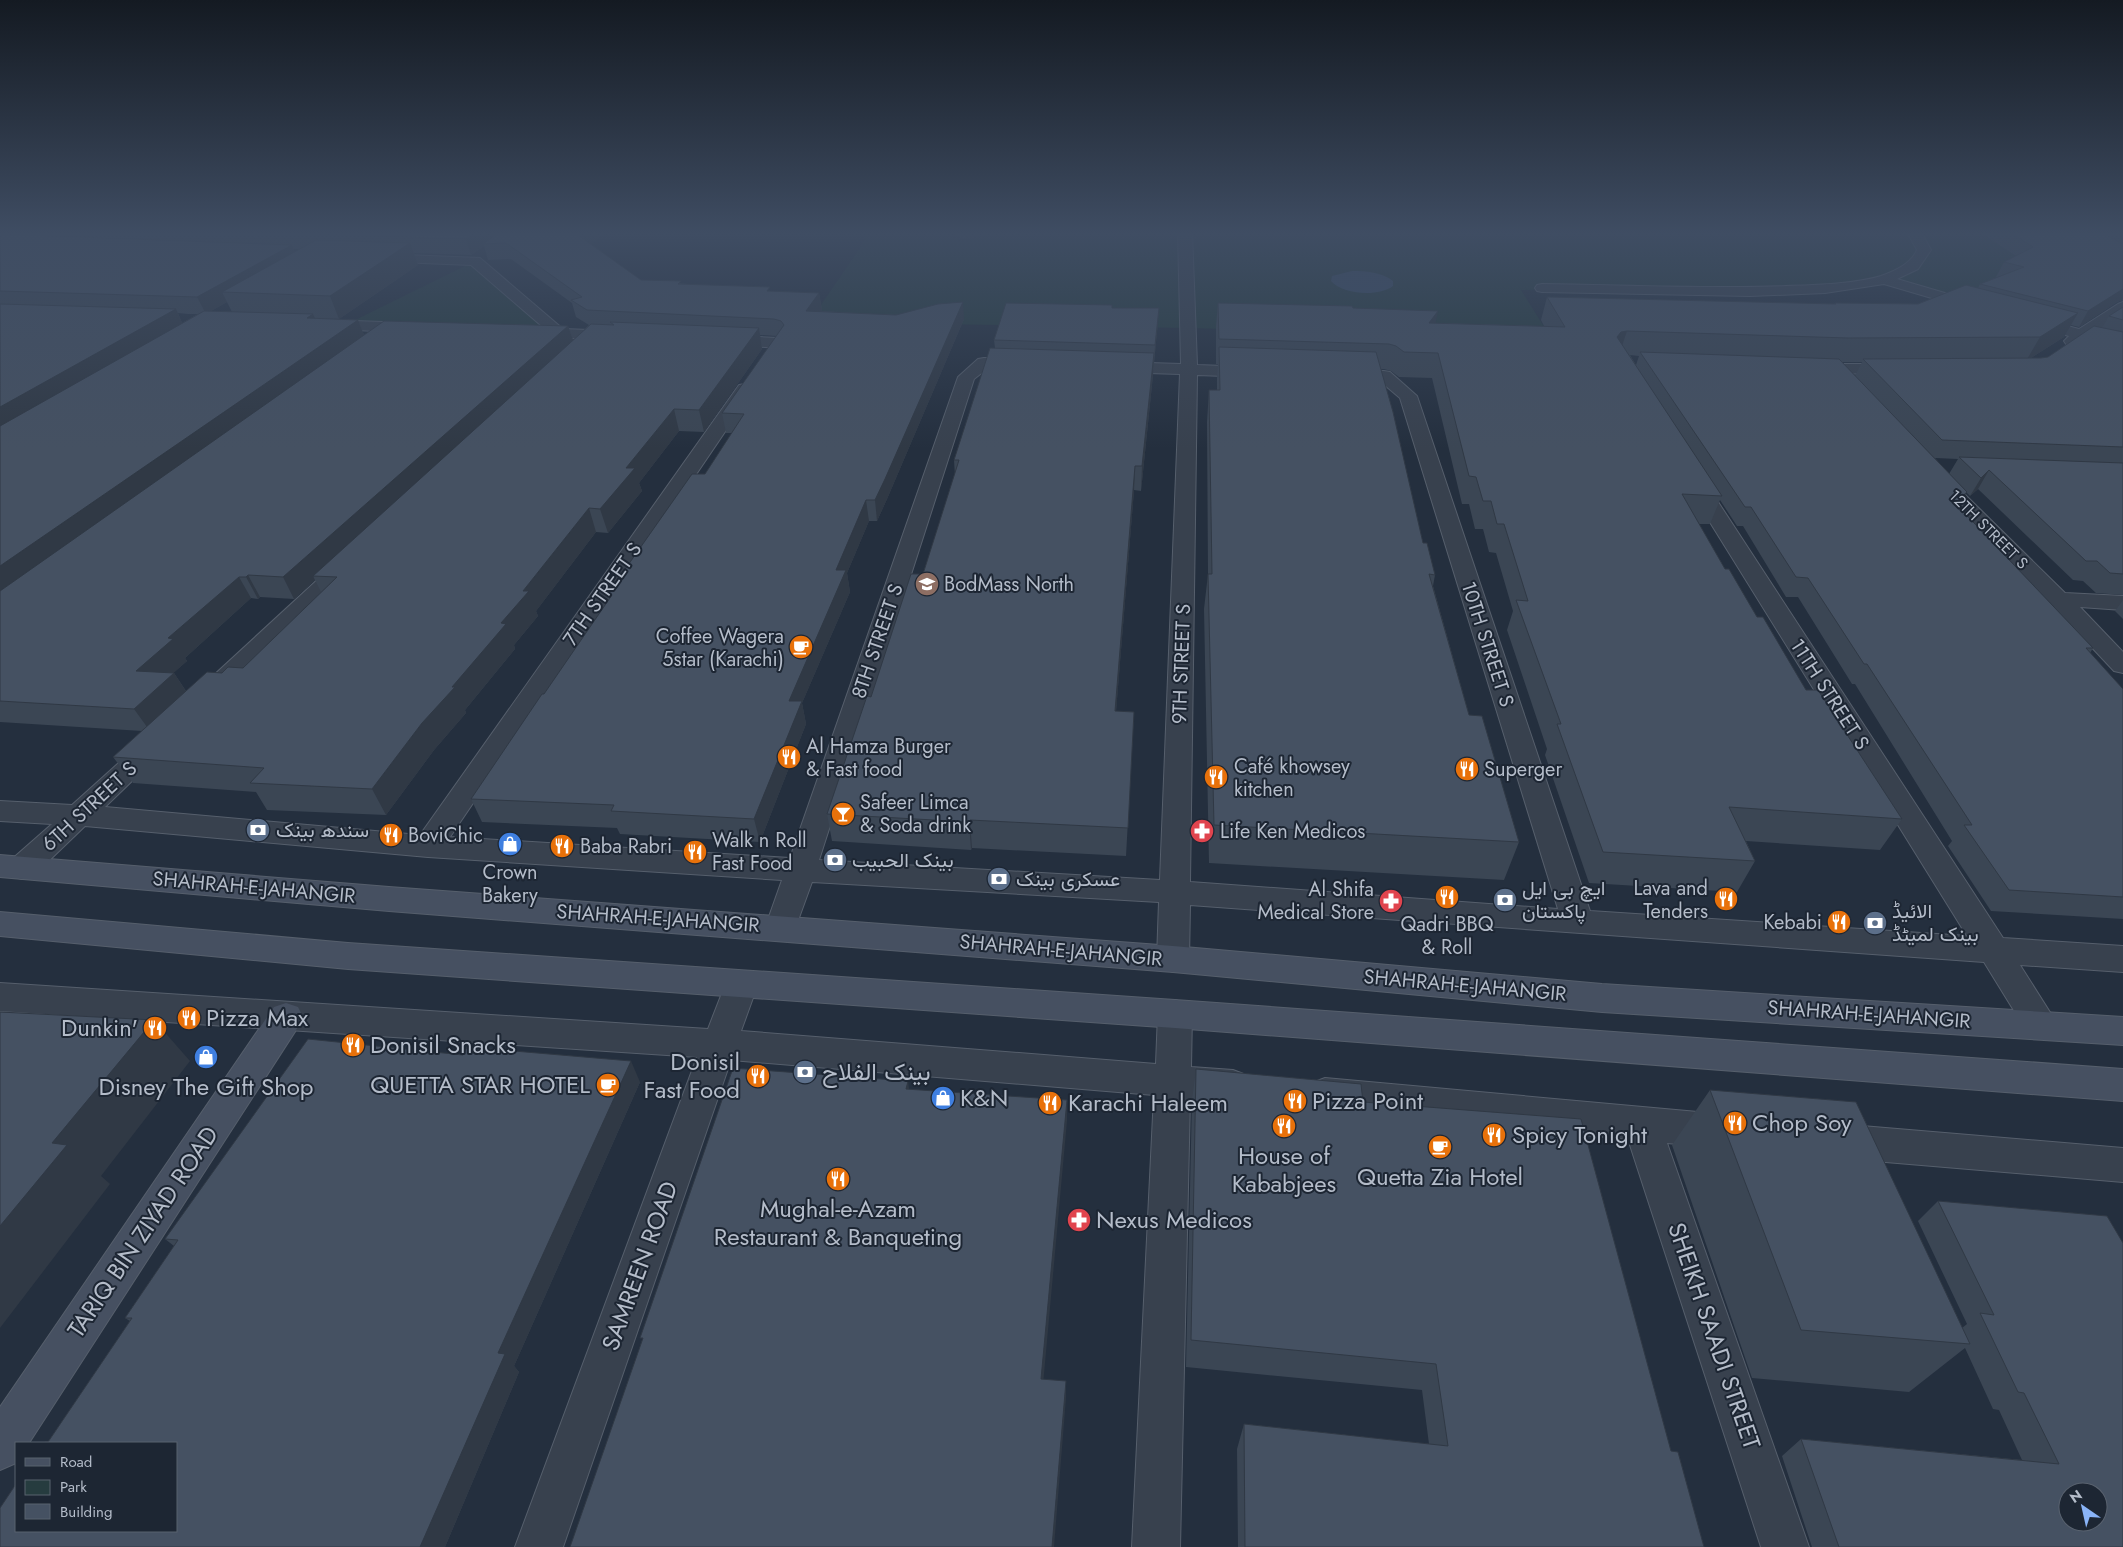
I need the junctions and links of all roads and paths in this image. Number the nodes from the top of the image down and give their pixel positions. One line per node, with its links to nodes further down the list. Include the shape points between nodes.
1 (528, 304): 11 (street)
2 (1187, 304): 24 (street, 9TH STREET S)
3 (1968, 304): 5 (street)
4 (2123, 307): 13 (street)
5 (1985, 309)
6 (2023, 319): 13 (street)
7 (306, 324): 8 (street)
8 (394, 327): 9 (street); 16 (street)
9 (433, 329)
10 (520, 332): 11 (street)
11 (559, 333): 12 (street)
12 (594, 334): 14 (street); 19 (street)
13 (2081, 334): 17 (street); 18 (street)
14 (632, 336)
15 (710, 340): 39 (street, 7TH STREET S, via 766,359)
16 (370, 345)
17 (2123, 345)
18 (2060, 349)
19 (572, 355)
20 (1032, 365): 41 (street, 8TH STREET S, via 984,363 966,377)
21 (1101, 367): 24 (street)
22 (1797, 368): 25 (street)
23 (1914, 369): 25 (street)
24 (1189, 370): 26 (street); 42 (street, 9TH STREET S)
25 (1837, 370): 28 (street)
26 (1267, 372)
27 (1325, 374): 43 (street, 10TH STREET S, via 1384,376 1408,396)
28 (1856, 390)
29 (1683, 463): 46 (street, 11TH STREET S)
30 (1955, 468): 32 (street, 12TH STREET S, via 1922,463)
31 (362, 551): 35 (street)
32 (2059, 599): 33 (street); 34 (street, 12TH STREET S)
33 (2123, 602)
34 (2123, 666)
35 (195, 707)
36 (166, 734): 38 (street, 6TH STREET S)
37 (0, 811): 38 (street)
38 (79, 815): 39 (street); 40 (street, 6TH STREET S)
39 (428, 846): 41 (street)
40 (11, 867): 45 (main road, SHAHRAH-E-JAHANGIR)
41 (800, 870): 42 (street); 45 (street, 8TH STREET S)
42 (1175, 892): 43 (street); 48 (street, 9TH STREET S)
43 (1578, 922): 46 (street)
44 (0, 924): 49 (main road, via 348,956)
45 (781, 928): 48 (main road, SHAHRAH-E-JAHANGIR)
46 (1994, 951): 47 (street); 53 (street, 11TH STREET S)
47 (2123, 958)
48 (1173, 959): 53 (main road, SHAHRAH-E-JAHANGIR, via 1602,998)
49 (740, 984): 51 (main road); 55 (street, SAMREEN ROAD)
50 (0, 997): 52 (street)
51 (1175, 1014): 56 (street); 57 (main road)
52 (286, 1017): 55 (street); 62 (main road, TARIQ BIN ZIYAD ROAD)
53 (2041, 1025): 54 (main road, SHAHRAH-E-JAHANGIR)
54 (2123, 1031)
55 (719, 1044): 56 (street); 63 (street, SAMREEN ROAD)
56 (1173, 1080): 58 (street); 64 (street)
57 (2123, 1085)
58 (1642, 1124): 59 (street); 65 (street, SHEIKH SAADI STREET)
59 (1751, 1133)
60 (1810, 1138): 61 (street)
61 (2117, 1172)
62 (0, 1447)
63 (539, 1547)
64 (1156, 1547)
65 (1785, 1547)

